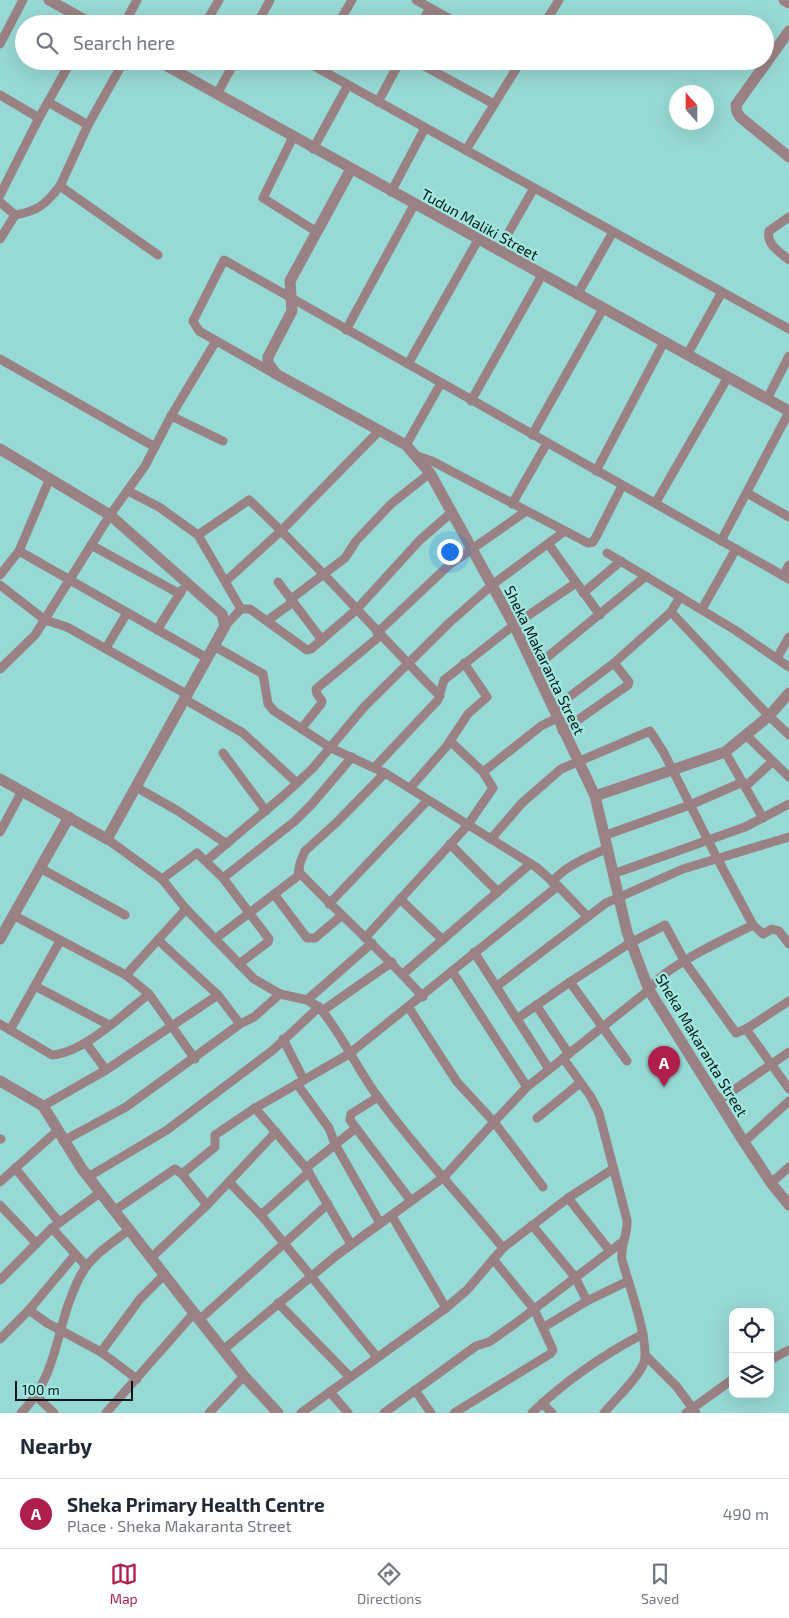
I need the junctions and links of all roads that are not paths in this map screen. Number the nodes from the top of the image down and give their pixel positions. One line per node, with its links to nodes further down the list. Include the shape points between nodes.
1 (23, 0): 12 (street)
2 (137, 0): 15 (street)
3 (219, 0): 16 (street)
4 (270, 0): 17 (street)
5 (352, 0): 18 (street)
6 (416, 0): 11 (street)
7 (559, 0): 21 (street)
8 (784, 0): 10 (street)
9 (53, 1): 14 (street)
10 (789, 3)
11 (430, 8): 19 (street); 20 (street)
12 (15, 15)
13 (15, 15): 23 (street)
14 (77, 15)
15 (129, 15)
16 (210, 15)
17 (262, 15)
18 (343, 15)
19 (426, 15)
20 (443, 15)
21 (550, 15)
22 (789, 31): 24 (street)
23 (0, 44)
24 (774, 52)
25 (67, 70): 38 (street)
26 (119, 70): 42 (street)
27 (174, 70): 34 (street, Tudun Maliki Street)
28 (231, 70): 36 (street)
29 (324, 70): 35 (street)
30 (395, 70): 39 (street)
31 (432, 70): 40 (street)
32 (515, 70): 40 (street)
33 (761, 70): 47 (street, via 736,105 737,112)
34 (178, 72): 36 (street, Tudun Maliki Street)
35 (348, 85): 39 (street); 45 (street)
36 (217, 94): 44 (street, Tudun Maliki Street)
37 (0, 95): 41 (street)
38 (48, 102): 41 (street); 42 (street)
39 (378, 102): 43 (street)
40 (494, 104): 46 (street)
41 (39, 118): 52 (street)
42 (88, 125): 49 (street)
43 (425, 128): 46 (street); 51 (street)
44 (293, 137): 45 (street, Tudun Maliki Street); 57 (street, via 263,198)
45 (313, 149): 48 (street, Tudun Maliki Street)
46 (466, 150): 50 (street)
47 (789, 157)
48 (351, 170): 51 (street, Tudun Maliki Street); 57 (street)
49 (60, 186): 55 (street, via 47,202 33,212); 62 (street)
50 (534, 188): 58 (street); 61 (street)
51 (391, 192): 54 (street, Tudun Maliki Street)
52 (0, 195)
53 (0, 202): 55 (street)
54 (414, 205): 60 (street, Tudun Maliki Street); 70 (street)
55 (15, 215): 59 (street)
56 (789, 217): 63 (street, via 769,231 768,236 770,244)
57 (316, 232): 67 (street, via 290,281)
58 (613, 232): 65 (street); 66 (street)
59 (0, 239)
60 (478, 240): 61 (street, Tudun Maliki Street); 76 (street)
61 (498, 251): 64 (street, Tudun Maliki Street)
62 (158, 256)
63 (789, 260)
64 (542, 275): 66 (street, Tudun Maliki Street); 81 (street)
65 (722, 292): 69 (street); 73 (street)
66 (577, 295): 68 (street, Tudun Maliki Street)
67 (292, 300): 70 (street); 71 (street, via 224,260 193,321 199,331); 77 (street, via 292,311 268,360)
68 (603, 308): 72 (street, Tudun Maliki Street); 85 (street)
69 (789, 329)
70 (346, 330): 76 (street)
71 (216, 341): 77 (street); 83 (street)
72 (664, 342): 73 (street, Tudun Maliki Street); 92 (street)
73 (687, 355): 78 (street, Tudun Maliki Street)
74 (789, 356): 80 (street)
75 (0, 360): 89 (street)
76 (408, 364): 79 (street)
77 (276, 374): 84 (street, Sheka Makaranta Street)
78 (728, 378): 80 (street, Tudun Maliki Street); 98 (street)
79 (441, 383): 81 (street); 88 (street)
80 (767, 399): 82 (street, Tudun Maliki Street)
81 (471, 400): 85 (street)
82 (789, 412): 97 (street)
83 (171, 416): 86 (street); 89 (street)
84 (379, 431): 88 (street, Sheka Makaranta Street); 104 (street)
85 (532, 435): 87 (street)
86 (223, 441)
87 (547, 443): 92 (street); 99 (street)
88 (406, 445): 91 (street, Sheka Makaranta Street)
89 (155, 447): 96 (street)
90 (0, 449): 94 (street)
91 (417, 456): 93 (street, Sheka Makaranta Street); 99 (street)
92 (596, 472): 95 (street)
93 (430, 473): 100 (street, Sheka Makaranta Street); 117 (street, via 391,504 356,541 345,558)
94 (50, 478): 102 (street); 112 (street)
95 (622, 486): 98 (street); 105 (street, via 593,542 588,543)
96 (128, 491): 102 (street); 106 (street, via 159,507)
97 (747, 493): 103 (street); 107 (street)
98 (656, 502): 107 (street)
99 (512, 504): 101 (street)
100 (452, 512): 110 (street, Sheka Makaranta Street); 132 (street, via 420,540)
101 (525, 512): 105 (street); 110 (street)
102 (110, 515): 108 (street); 123 (street)
103 (789, 517)
104 (282, 530): 106 (street, via 247,500); 117 (street); 121 (street)
105 (564, 531): 109 (street)
106 (198, 536): 121 (street)
107 (721, 541): 111 (street)
108 (91, 545): 120 (street); 128 (street)
109 (550, 545): 124 (street); 126 (street)
110 (470, 549): 126 (street, Sheka Makaranta Street); 142 (street, via 436,576)
111 (736, 550): 119 (street); 133 (street)
112 (19, 551): 116 (street); 120 (street)
113 (607, 553): 114 (street)
114 (621, 561): 118 (street); 127 (street)
115 (789, 565): 119 (street)
116 (0, 575)
117 (324, 575): 130 (street); 132 (street)
118 (646, 576): 129 (street); 136 (street)
119 (786, 578)
120 (70, 581): 135 (street); 137 (street)
121 (226, 581): 131 (street)
122 (278, 582): 130 (street)
123 (186, 583): 128 (street); 140 (street, via 222,614)
124 (576, 583): 127 (street); 139 (street)
125 (0, 585): 137 (street)
126 (492, 586): 139 (street, Sheka Makaranta Street); 149 (street)
127 (583, 592): 136 (street)
128 (180, 594): 141 (street)
129 (680, 597): 133 (street); 134 (street)
130 (292, 600): 138 (street); 144 (street)
131 (241, 609): 138 (street, via 250,609); 140 (street)
132 (356, 610): 142 (street); 144 (street)
133 (702, 610): 148 (street)
134 (671, 612): 150 (street); 159 (street)
135 (127, 613): 141 (street); 146 (street)
136 (600, 615): 153 (street)
137 (45, 620): 146 (street); 154 (street, via 35,635)
138 (268, 620): 144 (street, via 307,650)
139 (514, 624): 151 (street); 153 (street, Sheka Makaranta Street)
140 (225, 626): 145 (street)
141 (158, 630): 147 (street)
142 (379, 634): 149 (street); 160 (street, via 316,689 321,704)
143 (789, 637): 148 (street)
144 (322, 640)
145 (214, 646): 147 (street); 160 (street, via 263,674 268,704)
146 (106, 648): 157 (street)
147 (208, 658): 157 (street)
148 (777, 658): 152 (street)
149 (407, 663): 156 (street); 165 (street, via 364,707)
150 (614, 663): 158 (street); 161 (street, via 628,685)
151 (464, 664): 156 (street, via 444,680); 164 (street, via 487,696 468,714)
152 (789, 667)
153 (534, 668): 158 (street, Sheka Makaranta Street)
154 (0, 669)
155 (789, 693): 159 (street)
156 (440, 696): 171 (street)
157 (187, 697): 177 (street, via 243,733); 179 (street)
158 (555, 714): 161 (street, Sheka Makaranta Street); 173 (street)
159 (768, 716): 162 (street); 163 (street)
160 (301, 729): 165 (street)
161 (562, 731): 169 (street, Sheka Makaranta Street)
162 (789, 735)
163 (747, 736): 166 (street); 170 (street)
164 (450, 741): 173 (street); 180 (street)
165 (331, 748): 168 (street); 177 (street)
166 (725, 752): 172 (street); 178 (street)
167 (223, 753): 186 (street)
168 (352, 758): 171 (street); 205 (street, via 307,810)
169 (577, 761): 172 (street, via 650,731); 182 (street, Sheka Makaranta Street); 194 (street, via 561,769 522,803)
170 (772, 762): 175 (street); 178 (street)
171 (374, 768): 174 (street)
172 (673, 769): 182 (street); 185 (street)
173 (483, 772): 189 (street, via 493,788)
174 (385, 773): 180 (street); 203 (street, via 305,851)
175 (789, 777)
176 (0, 779): 181 (street)
177 (297, 783): 186 (street)
178 (744, 784): 185 (street); 188 (street)
179 (136, 787): 193 (street); 196 (street)
180 (410, 788): 183 (street)
181 (22, 791): 187 (street); 190 (street)
182 (595, 796): 191 (street, Sheka Makaranta Street)
183 (427, 801): 189 (street); 212 (street)
184 (789, 804): 188 (street)
185 (690, 805): 191 (street); 195 (street)
186 (266, 811): 196 (street)
187 (69, 817): 193 (street); 202 (street)
188 (763, 818): 195 (street)
189 (466, 826): 194 (street); 197 (street)
190 (0, 832)
191 (606, 835): 198 (street, Sheka Makaranta Street)
192 (789, 837): 199 (street)
193 (107, 838): 206 (street)
194 (491, 839): 201 (street)
195 (708, 840): 199 (street); 204 (street)
196 (227, 844): 200 (street)
197 (450, 844): 208 (street); 211 (street)
198 (608, 848): 204 (street, Sheka Makaranta Street); 207 (street, via 567,868)
199 (717, 858): 210 (street, via 673,872); 219 (street)
200 (206, 861): 205 (street); 206 (street, via 197,853 193,854)
201 (530, 864): 207 (street); 208 (street)
202 (40, 868): 215 (street); 216 (street)
203 (300, 873): 209 (street); 212 (street)
204 (613, 874): 210 (street, Sheka Makaranta Street)
205 (223, 878): 214 (street)
206 (162, 879): 213 (street)
207 (555, 884): 218 (street); 228 (street)
208 (498, 892): 223 (street)
209 (274, 894): 214 (street); 217 (street, via 307,938 316,938)
210 (618, 898): 218 (street); 226 (street, Sheka Makaranta Street)
211 (400, 899): 223 (street); 225 (street)
212 (329, 904): 217 (street)
213 (186, 909): 221 (street); 222 (street)
214 (250, 913): 221 (street); 231 (street, via 268,936 268,942)
215 (13, 915): 220 (street); 224 (street)
216 (125, 915)
217 (341, 916): 225 (street)
218 (588, 916): 237 (street)
219 (753, 925): 227 (street, via 762,934 772,929 779,931); 230 (street)
220 (2, 932)
221 (215, 939): 231 (street)
222 (158, 940): 234 (street); 241 (street)
223 (443, 940): 233 (street)
224 (60, 941): 234 (street); 236 (street)
225 (369, 941): 229 (street); 243 (street)
226 (630, 944): 230 (street, via 665,925); 235 (street); 238 (street, Sheka Makaranta Street)
227 (789, 944)
228 (474, 952): 232 (street); 237 (street)
229 (392, 962): 233 (street); 247 (street)
230 (685, 962): 238 (street, via 656,981); 254 (street, via 736,1034)
231 (238, 964): 240 (street, via 254,979)
232 (452, 971): 242 (street); 269 (street)
233 (403, 974): 242 (street)
234 (126, 975): 239 (street)
235 (570, 982): 245 (street); 253 (street)
236 (35, 986): 251 (street); 255 (street)
237 (497, 986): 248 (street)
238 (649, 990): 253 (street); 272 (street, Sheka Makaranta Street)
239 (148, 994): 251 (street); 252 (street)
240 (280, 994): 243 (street); 250 (street, via 254,1017)
241 (218, 995): 250 (street); 252 (street)
242 (423, 996): 246 (street)
243 (307, 1000): 247 (street)
244 (789, 1001): 254 (street)
245 (536, 1005): 248 (street); 260 (street)
246 (409, 1008): 259 (street); 277 (street, via 456,1082)
247 (320, 1009): 256 (street); 259 (street)
248 (518, 1018): 264 (street)
249 (0, 1024): 255 (street)
250 (240, 1024): 261 (street)
251 (109, 1025): 257 (street)
252 (173, 1026): 261 (street); 265 (street)
253 (603, 1026): 260 (street); 262 (street)
254 (746, 1029): 263 (street)
255 (10, 1030): 257 (street, via 52,1055)
256 (283, 1039): 267 (street); 288 (street, via 267,1055 167,1130)
257 (86, 1043): 265 (street)
258 (789, 1052): 263 (street)
259 (349, 1054): 267 (street); 271 (street)
260 (566, 1056): 264 (street); 268 (street)
261 (195, 1059): 280 (street, via 126,1107)
262 (628, 1061)
263 (770, 1063): 270 (street); 272 (street)
264 (550, 1069): 269 (street)
265 (106, 1070): 274 (street)
266 (0, 1081): 274 (street)
267 (300, 1082): 275 (street); 282 (street, via 329,1128)
268 (580, 1083): 276 (street); 285 (street, via 598,1113)
269 (527, 1088): 277 (street)
270 (789, 1089)
271 (378, 1097): 278 (street, via 351,1114 350,1120); 289 (street)
272 (718, 1101): 281 (street, Sheka Makaranta Street)
273 (789, 1101): 281 (street)
274 (43, 1106): 280 (street)
275 (255, 1108): 279 (street); 287 (street, via 215,1135 215,1147)
276 (537, 1118)
277 (494, 1122): 289 (street); 293 (street)
278 (356, 1128): 282 (street); 296 (street)
279 (276, 1132): 286 (street); 291 (street)
280 (60, 1136): 284 (street); 288 (street)
281 (744, 1142): 292 (street, Sheka Makaranta Street)
282 (335, 1144): 286 (street); 304 (street)
283 (789, 1167): 292 (street)
284 (15, 1168): 290 (street); 305 (street)
285 (613, 1169): 295 (street); 308 (street, via 627,1220)
286 (307, 1170): 298 (street); 302 (street)
287 (182, 1174): 299 (street); 301 (street, via 172,1170)
288 (88, 1177): 294 (street)
289 (444, 1177): 296 (street); 312 (street)
290 (0, 1182)
291 (229, 1182): 299 (street); 302 (street)
292 (771, 1183): 300 (street, Sheka Makaranta Street)
293 (543, 1187)
294 (100, 1192): 301 (street); 305 (street)
295 (568, 1198): 306 (street); 313 (street)
296 (411, 1202): 303 (street)
297 (0, 1204): 309 (street)
298 (328, 1204): 310 (street); 311 (street)
299 (207, 1205): 315 (street)
300 (789, 1205)
301 (115, 1210): 307 (street)
302 (261, 1215): 310 (street)
303 (392, 1216): 304 (street); 325 (street)
304 (380, 1223): 311 (street)
305 (56, 1225): 309 (street); 314 (street)
306 (532, 1225): 312 (street); 320 (street)
307 (130, 1229): 315 (street); 317 (street)
308 (622, 1242): 313 (street); 322 (street, via 621,1252)
309 (36, 1243): 321 (street)
310 (284, 1243): 319 (street); 328 (street)
311 (351, 1244): 319 (street)
312 (503, 1248): 316 (street)
313 (610, 1251): 320 (street)
314 (74, 1255): 317 (street); 327 (street)
315 (152, 1257): 318 (street)
316 (494, 1259): 325 (street); 326 (street)
317 (86, 1266): 330 (street, via 74,1287)
318 (165, 1274): 328 (street); 335 (street, via 140,1299)
319 (310, 1276): 324 (street); 337 (street)
320 (575, 1277): 323 (street); 326 (street)
321 (0, 1280)
322 (628, 1281): 323 (street); 331 (street)
323 (587, 1301): 329 (street)
324 (278, 1303): 333 (street); 340 (street)
325 (446, 1308): 337 (street)
326 (534, 1309): 329 (street); 343 (street)
327 (29, 1310): 330 (street); 332 (street)
328 (196, 1317): 333 (street); 341 (street)
329 (544, 1327): 357 (street, via 553,1352)
330 (60, 1330): 335 (street); 345 (street, via 48,1375)
331 (643, 1334): 336 (street); 346 (street, via 616,1348)
332 (0, 1339)
333 (223, 1350): 339 (street)
334 (789, 1350): 338 (street)
335 (101, 1352): 341 (street)
336 (646, 1356): 347 (street, via 677,1387); 360 (street, via 642,1368)
337 (377, 1357): 340 (street)
338 (774, 1358)
339 (244, 1376): 351 (street); 352 (street)
340 (350, 1377): 344 (street)
341 (137, 1379): 350 (street)
342 (729, 1383): 347 (street)
343 (415, 1390): 355 (street); 356 (street)
344 (330, 1392): 353 (street); 354 (street)
345 (36, 1396): 348 (street); 349 (street)
346 (542, 1403): 358 (street); 359 (street)
347 (692, 1411)
348 (21, 1413)
349 (54, 1413)
350 (106, 1413)
351 (209, 1413)
352 (278, 1413)
353 (300, 1413)
354 (348, 1413)
355 (384, 1413)
356 (431, 1413)
357 (454, 1413)
358 (532, 1413)
359 (552, 1413)
360 (604, 1413)

